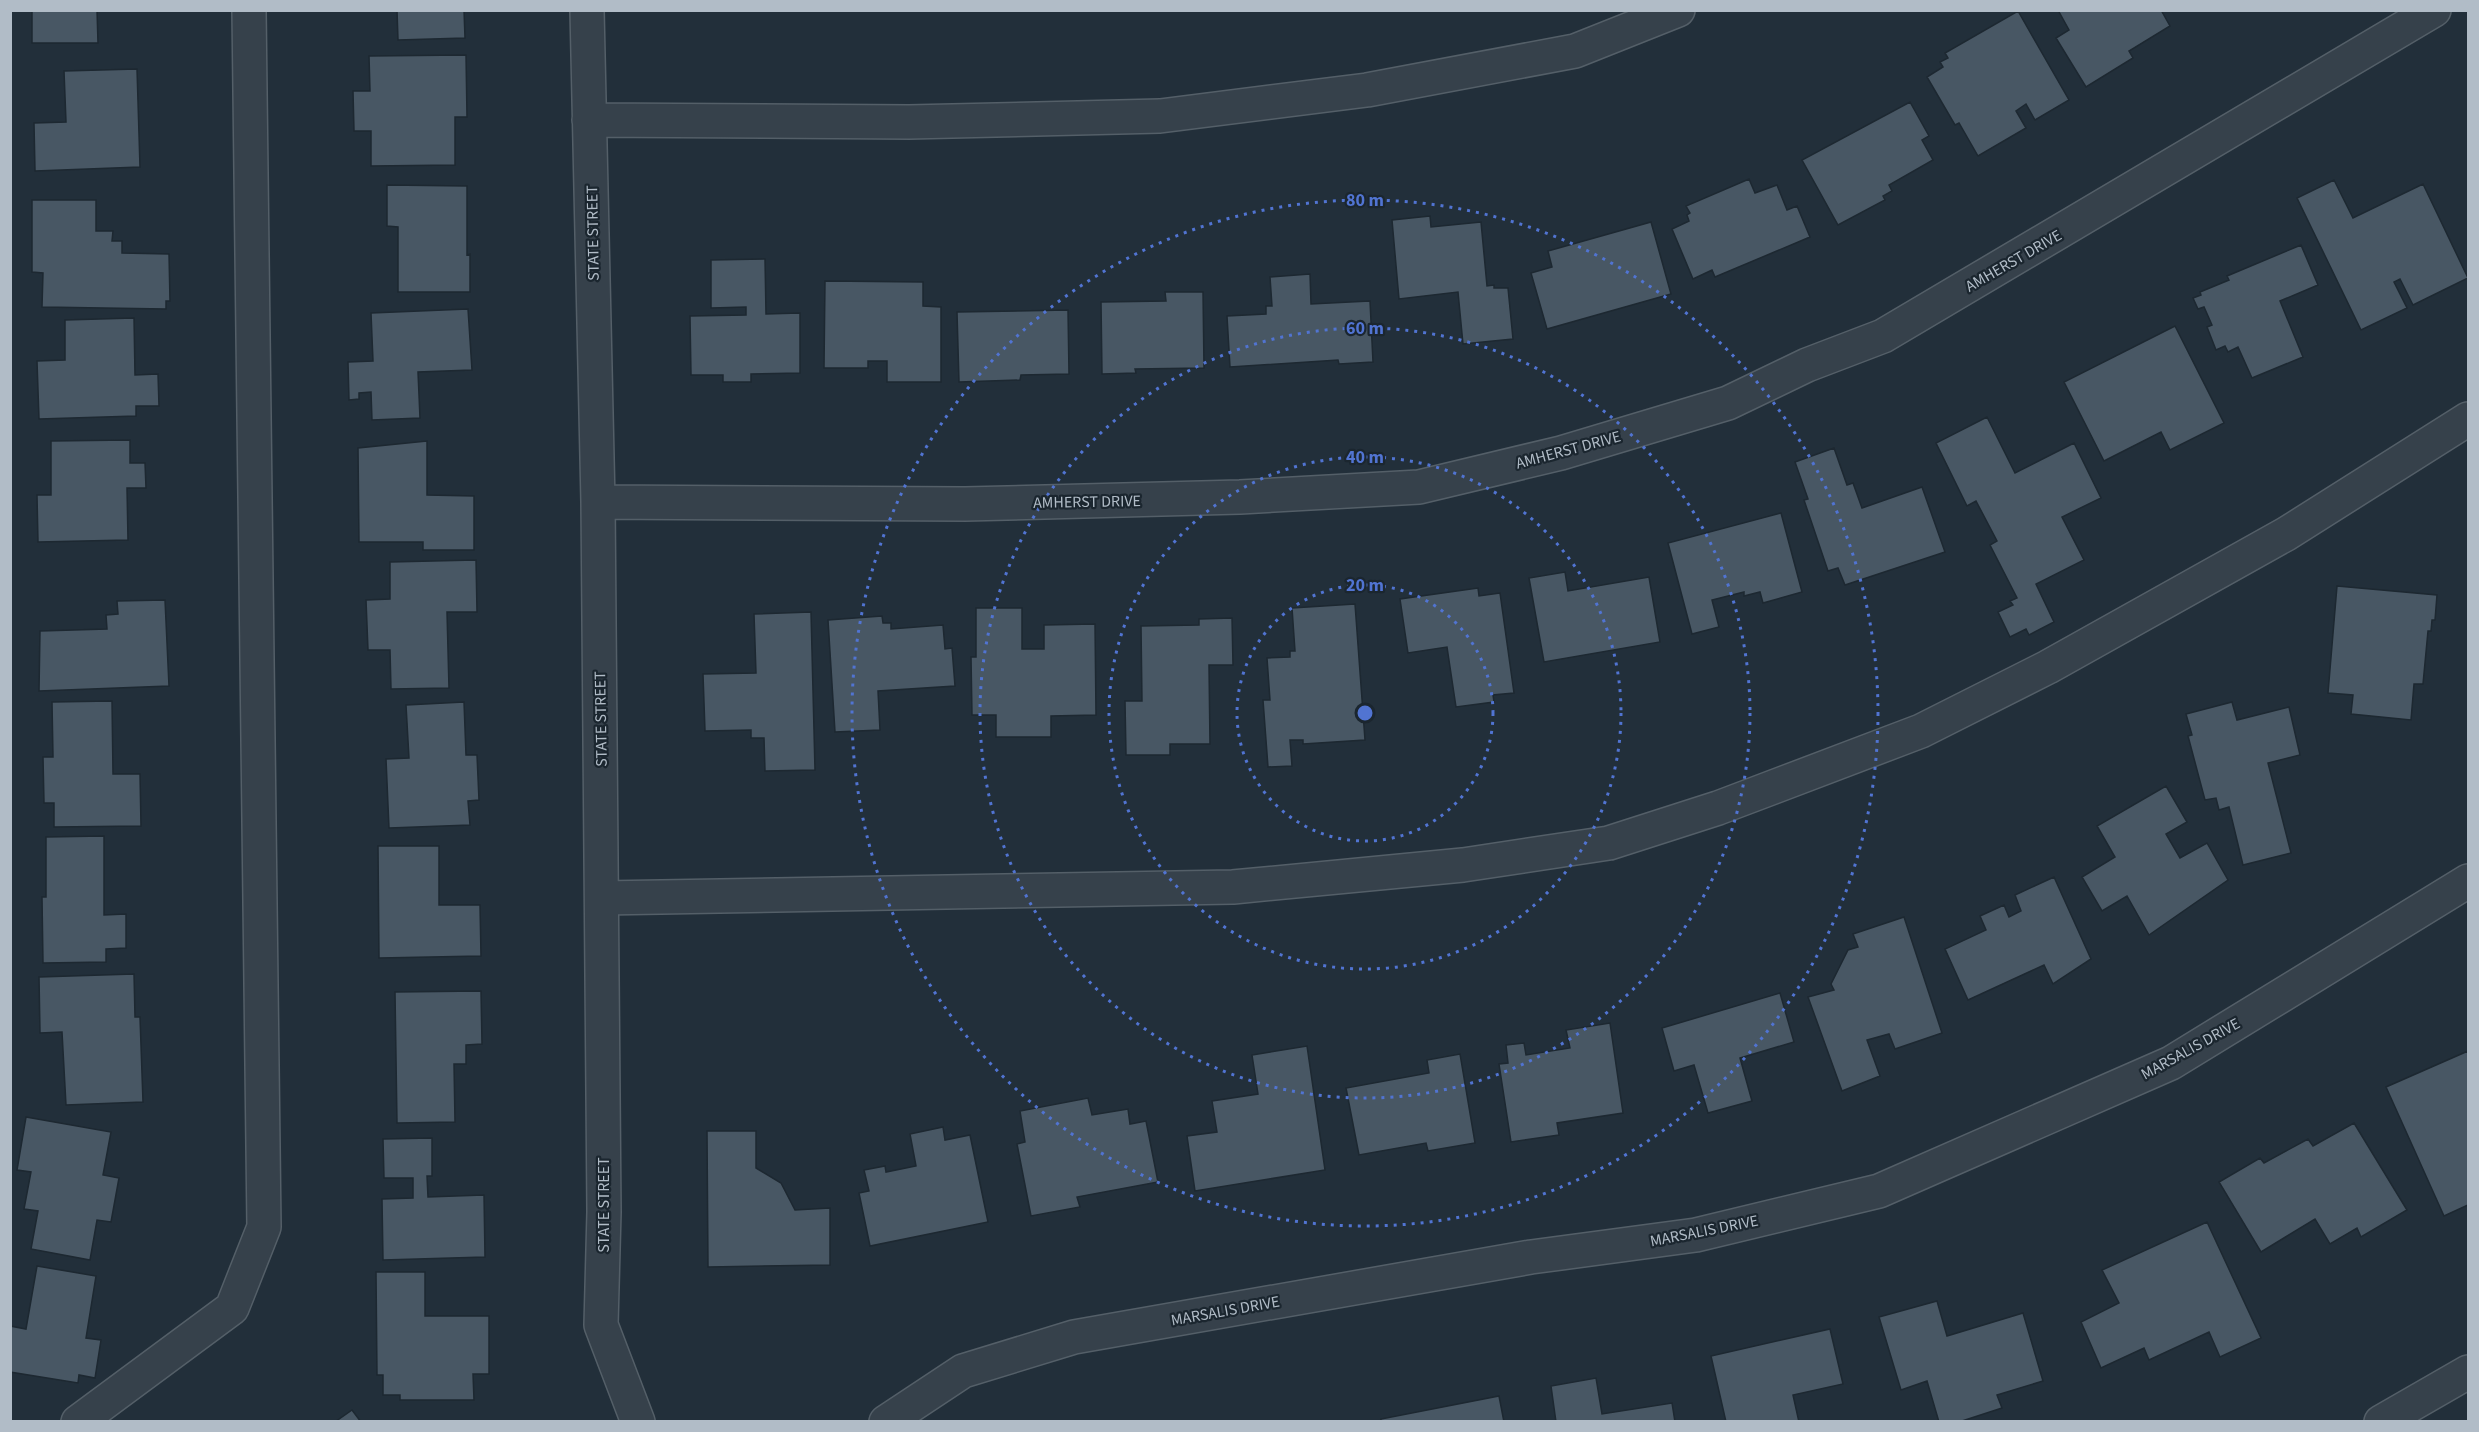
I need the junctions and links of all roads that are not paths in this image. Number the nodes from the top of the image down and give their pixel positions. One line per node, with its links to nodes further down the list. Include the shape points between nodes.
1 (249, 10): 11 (street, via 264,1227 232,1308)
2 (587, 10): 5 (street, STATE STREET)
3 (1678, 10): 5 (street, via 1575,51 1367,90 1160,116 909,122)
4 (2434, 10): 7 (street, AMHERST DRIVE, via 1883,336 1807,365 1728,402 1561,453 1419,488 965,504)
5 (590, 120): 7 (street, STATE STREET)
6 (2469, 418): 9 (street, via 2286,534 2048,667 1921,731 1718,808 1609,843 1463,865 1233,887)
7 (597, 502): 9 (street, STATE STREET)
8 (2469, 881): 13 (street, MARSALIS DRIVE, via 2170,1063 1879,1191 1696,1235 1531,1257 1074,1337 963,1371)
9 (602, 898): 12 (street, STATE STREET, via 601,1325)
10 (2469, 1372): 14 (street)
11 (78, 1422)
12 (638, 1422)
13 (886, 1422)
14 (2381, 1422)

